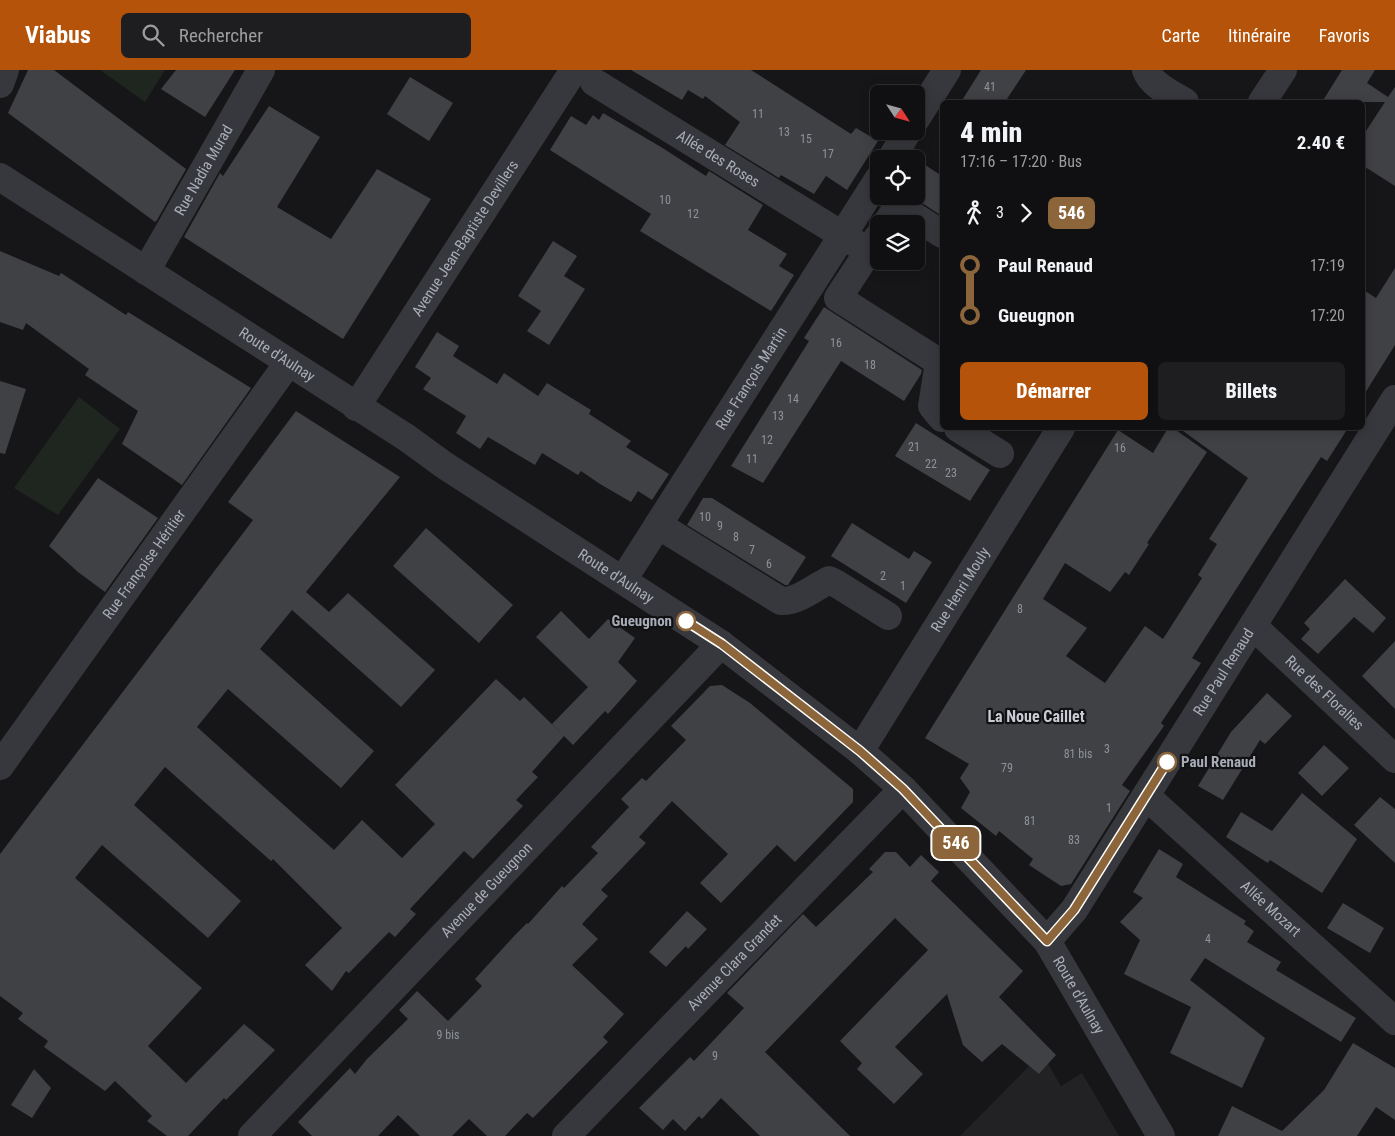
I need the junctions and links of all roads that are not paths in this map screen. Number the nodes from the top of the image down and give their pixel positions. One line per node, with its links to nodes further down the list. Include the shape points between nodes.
1 (5, 70): 7 (street)
2 (261, 70): 20 (street, Rue Nadia Murad)
3 (947, 70): 10 (street)
4 (1146, 70): 8 (street, via 1155,83)
5 (1283, 70): 9 (street)
6 (584, 76): 17 (street, Allée des Roses); 25 (street, Avenue Jean-Baptiste Devillers)
7 (0, 84)
8 (1182, 100)
9 (1263, 100)
10 (925, 105)
11 (0, 177): 20 (street, Route d'Aulnay)
12 (870, 192): 17 (street, Rue François Martin)
13 (892, 215): 14 (street, via 898,206)
14 (912, 215)
15 (925, 223): 16 (street)
16 (940, 233)
17 (842, 236): 18 (street, Allée des Roses); 30 (street, Rue François Martin)
18 (870, 242)
19 (870, 249): 21 (street, via 838,298)
20 (146, 270): 22 (street, Route d'Aulnay)
21 (940, 359)
22 (288, 363): 25 (street, Route d'Aulnay); 37 (street, Rue Françoise Héritier)
23 (940, 365): 26 (street, via 932,406)
24 (1395, 400): 33 (street, Rue Paul Renaud)
25 (356, 407): 31 (street, Route d'Aulnay)
26 (940, 416)
27 (961, 430): 29 (street)
28 (1060, 430): 35 (street, Rue Henri Mouly)
29 (1000, 454)
30 (658, 525): 31 (street, Rue François Martin); 32 (street, via 781,601 795,598 828,580)
31 (623, 580): 34 (street, Route d'Aulnay)
32 (888, 616)
33 (1253, 626): 36 (street, Rue des Floralies); 39 (street, Rue Paul Renaud)
34 (722, 644): 35 (street, Route d'Aulnay); 42 (street, Avenue de Gueugnon)
35 (860, 751): 38 (street, Route d'Aulnay)
36 (1395, 759)
37 (0, 766)
38 (903, 789): 40 (street, Route d'Aulnay); 43 (street, Avenue Clara Grandet)
39 (1146, 796): 40 (street, Rue Paul Renaud, via 1074,910); 41 (street, Allée Mozart)
40 (1047, 941): 44 (street, Route d'Aulnay)
41 (1395, 1021)
42 (252, 1136)
43 (566, 1136)
44 (1161, 1136)

